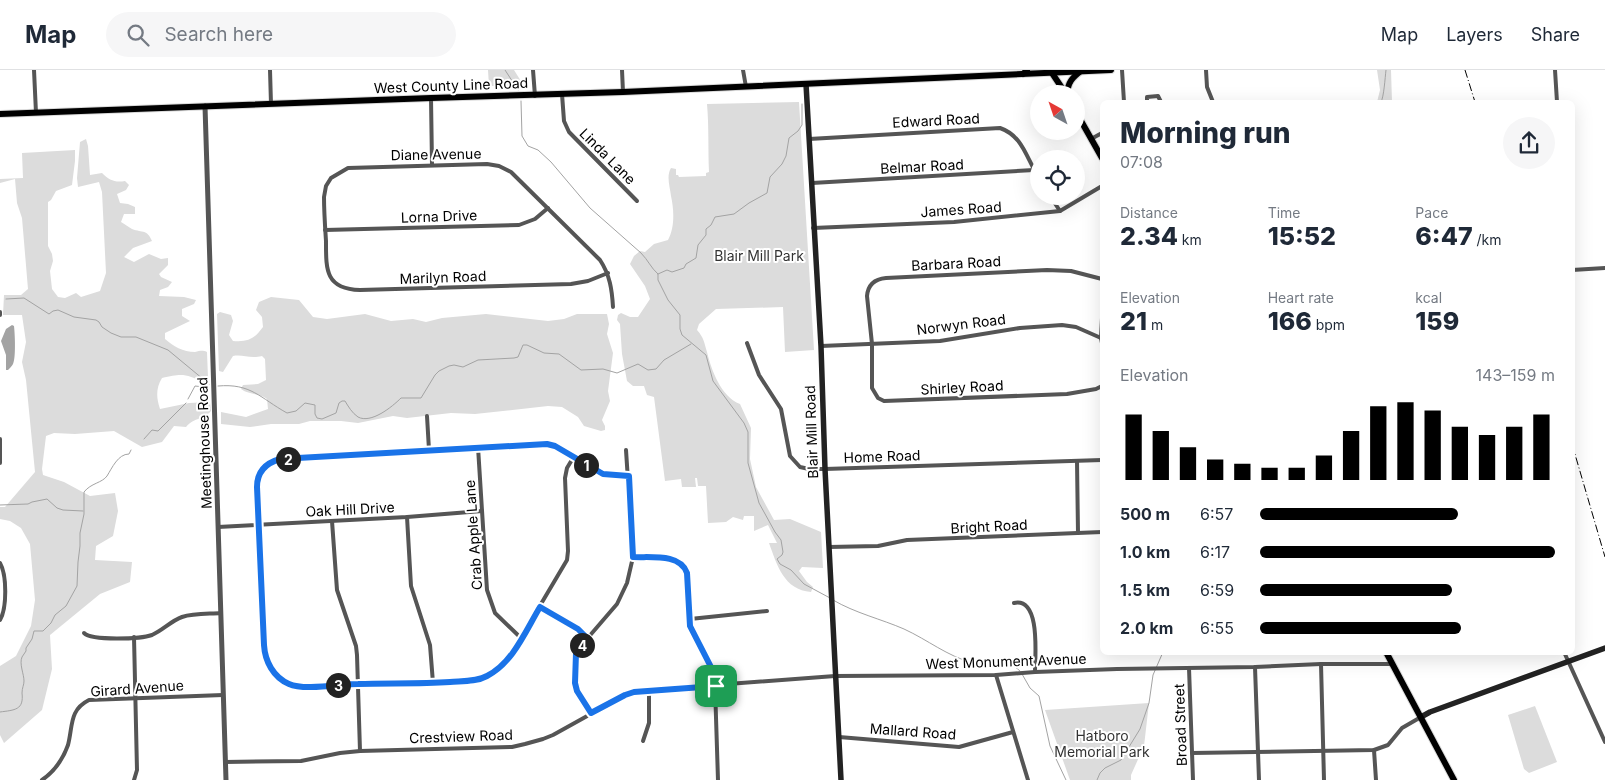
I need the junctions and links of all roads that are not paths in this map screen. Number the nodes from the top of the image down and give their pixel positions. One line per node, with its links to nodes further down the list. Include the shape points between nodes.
1 (34, 70): 29 (street)
2 (270, 70): 27 (street)
3 (533, 70): 20 (street)
4 (622, 70): 18 (street)
5 (743, 70): 17 (street)
6 (1111, 70): 11 (main road, West County Line Road)
7 (1122, 70): 22 (street)
8 (1206, 70): 25 (street)
9 (1555, 70): 26 (street)
10 (1052, 71): 11 (main road, West County Line Road); 12 (main road, West County Line Road); 15 (main road)
11 (1081, 71): 16 (main road, via 1072,77)
12 (1025, 72): 13 (main road, West County Line Road)
13 (957, 73): 14 (main road, West County Line Road)
14 (806, 84): 17 (main road, West County Line Road); 33 (main road, Blair Mill Road)
15 (1061, 85)
16 (1068, 85)
17 (746, 87): 18 (main road, West County Line Road)
18 (623, 92): 19 (main road, West County Line Road)
19 (562, 94): 20 (main road, West County Line Road); 41 (street, Linda Lane, via 564,121 569,132)
20 (535, 96): 21 (main road, West County Line Road)
21 (431, 98): 27 (main road, West County Line Road); 37 (street)
22 (1124, 100)
23 (1147, 100): 24 (street, via 1147,97 1158,96)
24 (1161, 100)
25 (1212, 100)
26 (1557, 100)
27 (271, 104): 28 (main road, West County Line Road)
28 (205, 106): 29 (main road, West County Line Road); 72 (street, Meetinghouse Road)
29 (36, 113): 30 (main road, West County Line Road)
30 (0, 114)
31 (1085, 128): 34 (main road)
32 (1100, 134): 34 (street)
33 (809, 139): 36 (street, Edward Road, via 1000,128 1016,137); 39 (main road, Blair Mill Road)
34 (1091, 139): 35 (main road)
35 (1100, 155)
36 (1030, 163)
37 (432, 165): 43 (street, Diane Avenue, via 499,166 511,172); 46 (street, Diane Avenue, via 348,168 338,173 324,191)
38 (1030, 170): 39 (street, Belmar Road)
39 (812, 183): 45 (main road, Blair Mill Road)
40 (1100, 187): 44 (street, James Road)
41 (638, 201)
42 (1056, 205): 44 (street)
43 (548, 208): 46 (street, Lorna Drive, via 535,219 519,225); 49 (street, Diane Avenue, via 600,260)
44 (1060, 211): 45 (street, James Road, via 954,222)
45 (814, 228): 55 (main road, Blair Mill Road)
46 (325, 230): 49 (street, Marilyn Road, via 328,273 335,283 348,290 571,284 588,282)
47 (1605, 268): 48 (street)
48 (1575, 270)
49 (608, 273): 51 (street, Diane Avenue)
50 (1100, 278): 54 (street, Barbara Road, via 1071,271 1047,270 882,278 873,283 867,293)
51 (613, 307)
52 (1100, 339): 54 (street, Norwyn Road, via 1076,327 1062,325 940,341)
53 (747, 344): 66 (street, Home Road, via 759,375 781,409 790,456 800,466)
54 (872, 344): 55 (street, Norwyn Road); 56 (street, Shirley Road, via 872,388 878,398 888,402 1067,394)
55 (821, 346): 66 (main road, Blair Mill Road)
56 (1100, 387)
57 (427, 416): 60 (street)
58 (0, 439): 65 (street)
59 (478, 448): 60 (street); 62 (street, via 547,444); 68 (street, Crab Apple Lane)
60 (429, 450): 71 (street, via 273,461 262,470 257,482)
61 (626, 450): 67 (street)
62 (573, 458): 67 (street, via 603,474); 79 (street, via 565,478 567,560)
63 (1100, 460): 64 (street, Home Road)
64 (1077, 461): 66 (street, Home Road); 74 (street)
65 (0, 463)
66 (825, 469): 75 (main road, Blair Mill Road)
67 (629, 476): 76 (street)
68 (482, 511): 69 (street, Oak Hill Drive); 86 (street, Crab Apple Lane, via 488,595 495,613)
69 (407, 518): 70 (street, Oak Hill Drive); 99 (street, via 412,590 430,645)
70 (332, 521): 71 (street, Oak Hill Drive); 100 (street, via 337,590 356,646)
71 (259, 526): 72 (street, Oak Hill Drive); 100 (street, via 264,645 269,665 280,678 294,686)
72 (218, 527): 81 (street, Meetinghouse Road)
73 (1100, 532): 74 (street, Bright Road)
74 (1078, 533): 75 (street, Bright Road, via 907,540 878,546)
75 (829, 548): 98 (main road, Blair Mill Road)
76 (633, 557): 82 (street, via 670,559 683,565 687,573); 87 (street, via 623,593)
77 (0, 563): 83 (street, via 4,571 5,604)
78 (1014, 603): 96 (street, via 1026,604 1032,615)
79 (540, 607): 86 (street); 87 (street, via 578,629)
80 (767, 610): 82 (street)
81 (221, 613): 85 (street, via 181,617 150,635); 103 (street, Meetinghouse Road)
82 (690, 619): 101 (street)
83 (0, 620)
84 (84, 633): 85 (street, via 96,638)
85 (134, 637): 104 (street)
86 (522, 638): 99 (street, via 509,658 488,676)
87 (588, 639): 105 (street, via 576,653 575,683)
88 (1605, 648): 91 (main road)
89 (1388, 655): 93 (main road)
90 (1565, 655): 91 (street)
91 (1568, 662): 106 (main road); 110 (street)
92 (1321, 664): 93 (street, West Monument Avenue); 94 (street, West Monument Avenue); 111 (street)
93 (1392, 664): 106 (main road)
94 (1255, 667): 95 (street, West Monument Avenue); 114 (street)
95 (1189, 668): 96 (street, West Monument Avenue); 115 (street, Broad Street)
96 (1035, 672): 97 (street, West Monument Avenue)
97 (996, 675): 98 (street, West Monument Avenue); 107 (street)
98 (835, 676): 101 (street, West Monument Avenue); 108 (main road, Blair Mill Road)
99 (433, 683): 100 (street)
100 (358, 684): 113 (street)
101 (716, 686): 102 (street, Crestview Road); 120 (street)
102 (649, 690): 105 (street, Crestview Road, via 625,695); 109 (street, via 649,723)
103 (223, 695): 104 (street, Girard Avenue); 116 (street, Meetinghouse Road)
104 (135, 698): 117 (street, Girard Avenue, via 93,699 79,707 72,719 65,752 56,767); 118 (street, via 137,770)
105 (591, 713): 113 (street, Crestview Road, via 543,740 512,747)
106 (1421, 718): 112 (street, via 1399,730 1388,745); 127 (main road)
107 (1013, 732): 108 (street, Mallard Road, via 959,747); 122 (street)
108 (840, 737): 121 (main road, Blair Mill Road)
109 (643, 741)
110 (1605, 742)
111 (1324, 750): 112 (street); 114 (street); 125 (street)
112 (1374, 750): 126 (street)
113 (360, 751): 116 (street, Crestview Road, via 301,761)
114 (1258, 751): 115 (street); 124 (street)
115 (1192, 753): 123 (street, Broad Street)
116 (226, 762): 119 (street, Meetinghouse Road)
117 (42, 780)
118 (134, 780)
119 (226, 780)
120 (718, 780)
121 (842, 780)
122 (1028, 780)
123 (1192, 780)
124 (1258, 780)
125 (1324, 780)
126 (1376, 780)
127 (1454, 780)

